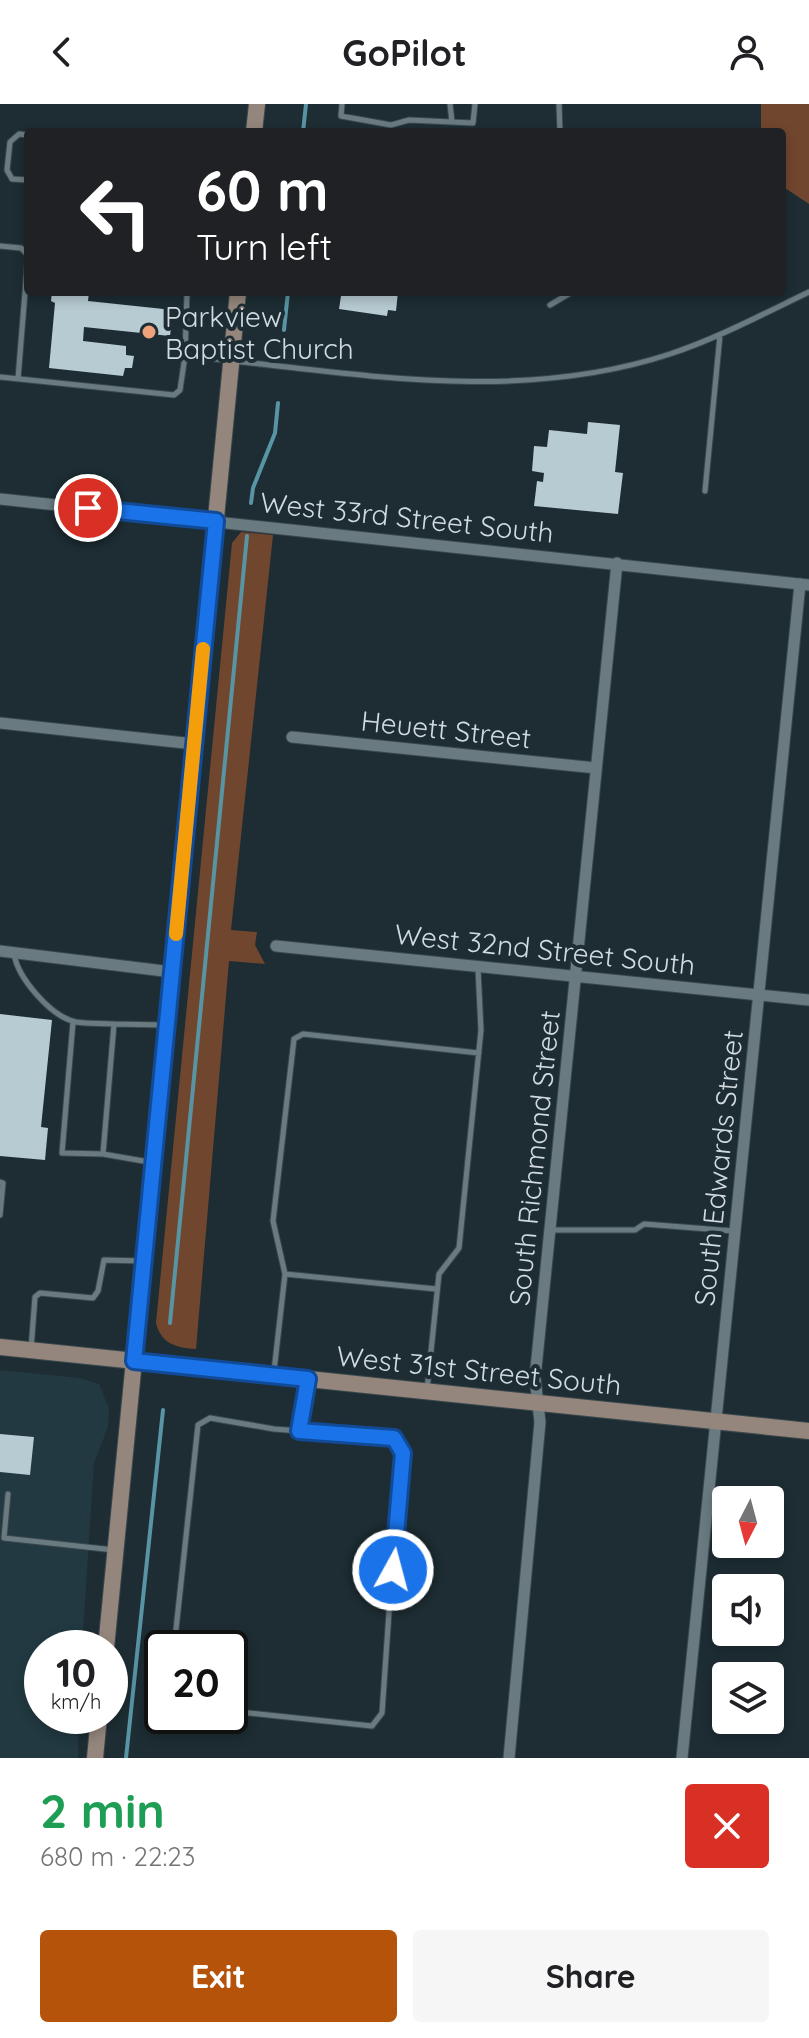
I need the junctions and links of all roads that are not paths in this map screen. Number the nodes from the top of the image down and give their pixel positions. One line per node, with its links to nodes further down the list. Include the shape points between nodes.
1 (257, 104): 7 (main road)
2 (342, 104): 6 (lane, via 341,116 391,125 409,120)
3 (450, 104): 6 (lane)
4 (475, 104): 6 (lane, via 473,123)
5 (559, 104): 8 (lane)
6 (452, 122)
7 (254, 128)
8 (560, 128)
9 (24, 135): 10 (lane, via 10,142 7,170 12,179)
10 (24, 180)
11 (0, 246): 12 (lane)
12 (24, 251)
13 (809, 292): 19 (lane)
14 (25, 296): 23 (lane)
15 (187, 296): 20 (lane)
16 (238, 296): 21 (main road)
17 (565, 296): 18 (lane)
18 (550, 305)
19 (720, 335): 21 (lane, via 626,365 499,381 419,381); 24 (lane)
20 (185, 356): 21 (lane); 23 (lane, via 180,390 174,395)
21 (231, 361): 26 (main road)
22 (0, 377): 23 (lane)
23 (18, 379)
24 (705, 491)
25 (0, 499): 26 (street, West 33rd Street South)
26 (216, 521): 27 (street, West 33rd Street South); 31 (main road)
27 (617, 563): 28 (street, West 33rd Street South); 32 (street, South Richmond Street)
28 (805, 584): 39 (street, South Edwards Street)
29 (0, 723): 31 (street)
30 (292, 737): 32 (street, Heuett Street)
31 (194, 744): 37 (main road)
32 (596, 768): 38 (street, South Richmond Street)
33 (276, 946): 36 (street, West 32nd Street South)
34 (0, 951): 35 (street)
35 (14, 953): 37 (street); 41 (lane, via 26,985)
36 (478, 966): 38 (street, West 32nd Street South); 44 (lane)
37 (172, 972): 43 (main road)
38 (577, 976): 39 (street, West 32nd Street South); 49 (street, South Richmond Street)
39 (760, 995): 40 (street, West 32nd Street South); 50 (street, South Edwards Street)
40 (809, 1000)
41 (73, 1022): 42 (lane); 45 (lane, via 62,1153)
42 (114, 1024): 43 (lane); 45 (lane)
43 (167, 1025): 46 (main road)
44 (479, 1053): 52 (lane, via 303,1034 294,1039 273,1221); 53 (lane, via 459,1248 439,1274)
45 (103, 1154): 46 (lane)
46 (153, 1163): 51 (main road)
47 (0, 1182): 48 (lane)
48 (0, 1215)
49 (551, 1230): 50 (lane, via 635,1230 644,1224); 60 (street, South Richmond Street, via 535,1378)
50 (735, 1231): 61 (street, South Edwards Street)
51 (144, 1261): 55 (lane, via 104,1260 93,1298 40,1293 35,1297); 56 (main road)
52 (285, 1274): 53 (lane); 57 (lane)
53 (436, 1289): 59 (lane)
54 (0, 1347): 55 (main road, West 31st Street South)
55 (31, 1350): 56 (main road, West 31st Street South)
56 (134, 1361): 57 (main road, West 31st Street South); 65 (main road)
57 (273, 1375): 58 (main road, West 31st Street South)
58 (308, 1379): 59 (main road, West 31st Street South); 62 (lane)
59 (427, 1391): 60 (main road, West 31st Street South)
60 (541, 1403): 61 (main road, West 31st Street South); 71 (street, South Richmond Street)
61 (716, 1421): 63 (main road, West 31st Street South); 72 (street, South Edwards Street)
62 (299, 1431): 67 (lane, via 210,1418 198,1425); 68 (lane, via 394,1438 403,1453 382,1713 372,1726)
63 (809, 1431)
64 (8, 1494): 65 (lane, via 4,1538)
65 (116, 1550): 66 (main road)
66 (108, 1630)
67 (176, 1630)
68 (248, 1713)
69 (97, 1734): 70 (main road)
70 (95, 1758)
71 (509, 1758)
72 (682, 1758)

